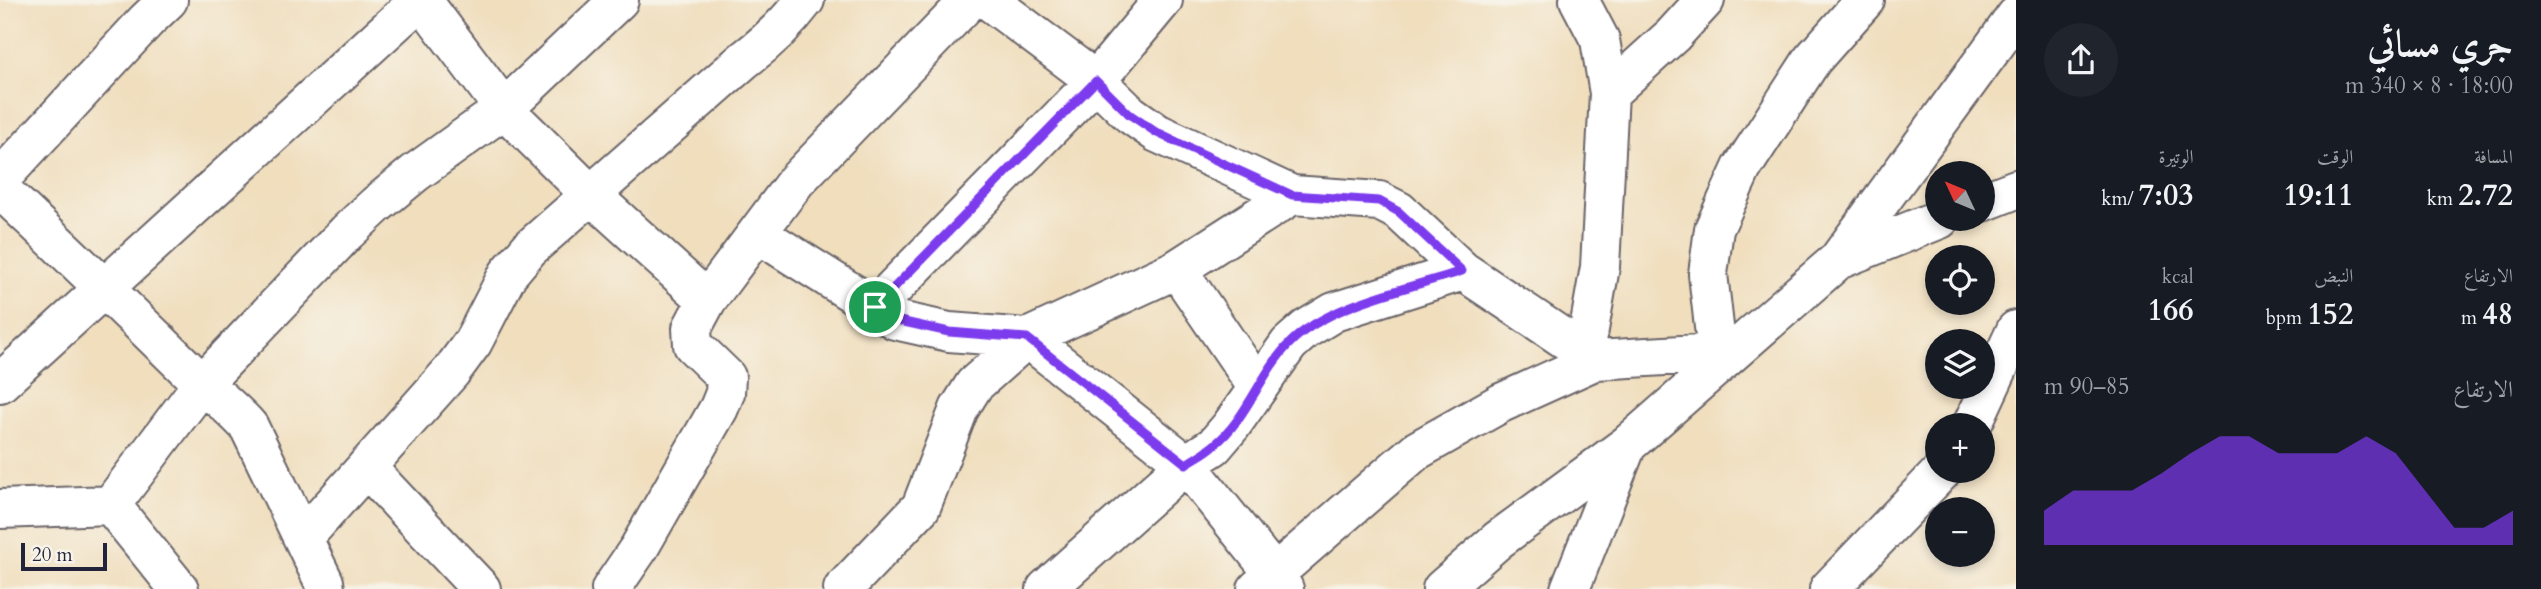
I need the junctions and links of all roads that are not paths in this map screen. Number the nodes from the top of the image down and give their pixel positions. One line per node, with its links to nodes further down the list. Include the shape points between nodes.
1 (168, 0): 15 (street)
2 (421, 0): 14 (street); 26 (street)
3 (619, 0): 14 (street)
4 (805, 0): 18 (street, via 771,40)
5 (970, 0): 22 (street, via 796,181)
6 (988, 0): 12 (street)
7 (1163, 0): 12 (street)
8 (1579, 0): 13 (street, via 1600,40)
9 (1705, 0): 13 (street, via 1674,35)
10 (1866, 0): 31 (street, via 1812,60 1742,168 1714,229 1708,274)
11 (2016, 16): 23 (street)
12 (1096, 81): 19 (street, via 1129,114 1157,133); 28 (street)
13 (1609, 93): 32 (street, via 1600,267)
14 (504, 108): 18 (street); 34 (street, via 376,205)
15 (0, 179)
16 (0, 189): 26 (street)
17 (2016, 189): 20 (street)
18 (590, 194): 27 (street); 39 (street, via 529,249 509,274 473,342 451,372)
19 (1292, 195): 24 (street); 25 (street, via 1379,201 1399,212)
20 (1995, 197)
21 (1925, 225): 23 (street)
22 (757, 233): 27 (street); 28 (street)
23 (1838, 260): 31 (street)
24 (1177, 269): 30 (street); 35 (street)
25 (1462, 271): 32 (street); 35 (street, via 1335,312 1289,344)
26 (104, 287): 33 (street); 34 (street)
27 (707, 299): 48 (street, via 692,328 693,345 726,377 725,393 639,548)
28 (875, 307): 30 (street, via 895,320 949,332)
29 (2016, 330): 36 (street)
30 (1027, 338): 38 (street); 49 (street, via 974,385 959,409 921,507)
31 (1725, 352): 32 (street); 37 (street)
32 (1590, 356): 44 (street, via 1416,452)
33 (0, 383)
34 (202, 384): 41 (street); 43 (street, via 248,426)
35 (1258, 388): 38 (street, via 1214,446)
36 (1978, 413)
37 (1627, 445): 51 (street, via 1498,540); 52 (street)
38 (1186, 464): 44 (street); 50 (street)
39 (366, 467): 43 (street); 47 (street)
40 (1931, 483): 53 (street)
41 (111, 505): 42 (street); 45 (street)
42 (0, 509)
43 (303, 538): 46 (street)
44 (1272, 584)
45 (179, 589)
46 (325, 589)
47 (481, 589)
48 (611, 589)
49 (844, 589)
50 (1046, 589)
51 (1442, 589)
52 (1570, 589)
53 (1829, 589)

